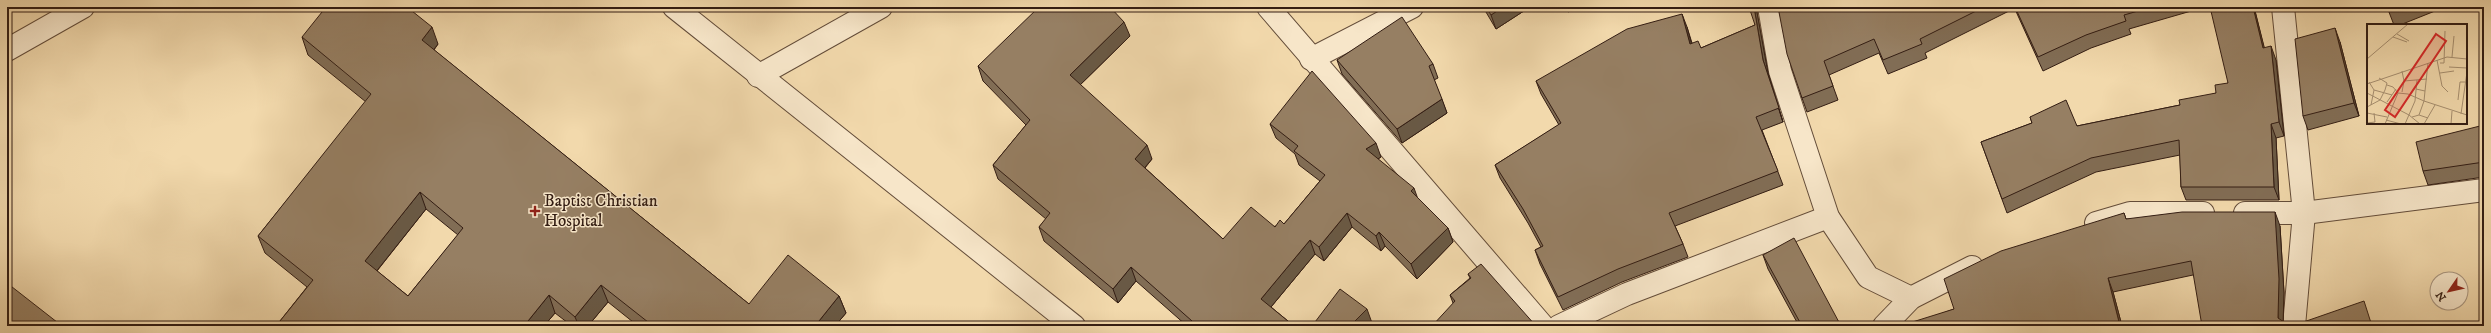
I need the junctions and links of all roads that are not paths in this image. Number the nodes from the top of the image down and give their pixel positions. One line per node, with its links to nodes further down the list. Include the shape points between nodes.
1 (83, 7): 8 (street)
2 (674, 7): 10 (street)
3 (881, 7): 10 (street)
4 (1268, 7): 9 (street)
5 (1412, 7): 9 (street)
6 (1768, 7): 13 (street, via 1780,71)
7 (2283, 7): 12 (street)
8 (7, 50)
9 (1311, 59): 18 (street)
10 (758, 76): 17 (street)
11 (2484, 190): 12 (street)
12 (2304, 213): 14 (street, via 2130,213); 21 (street)
13 (1828, 217): 16 (street, via 1868,277); 19 (street, via 1627,294)
14 (2078, 228)
15 (1990, 258): 16 (street)
16 (1911, 298): 20 (street)
17 (1074, 326)
18 (1543, 326)
19 (1559, 326)
20 (1884, 326)
21 (2294, 326)

